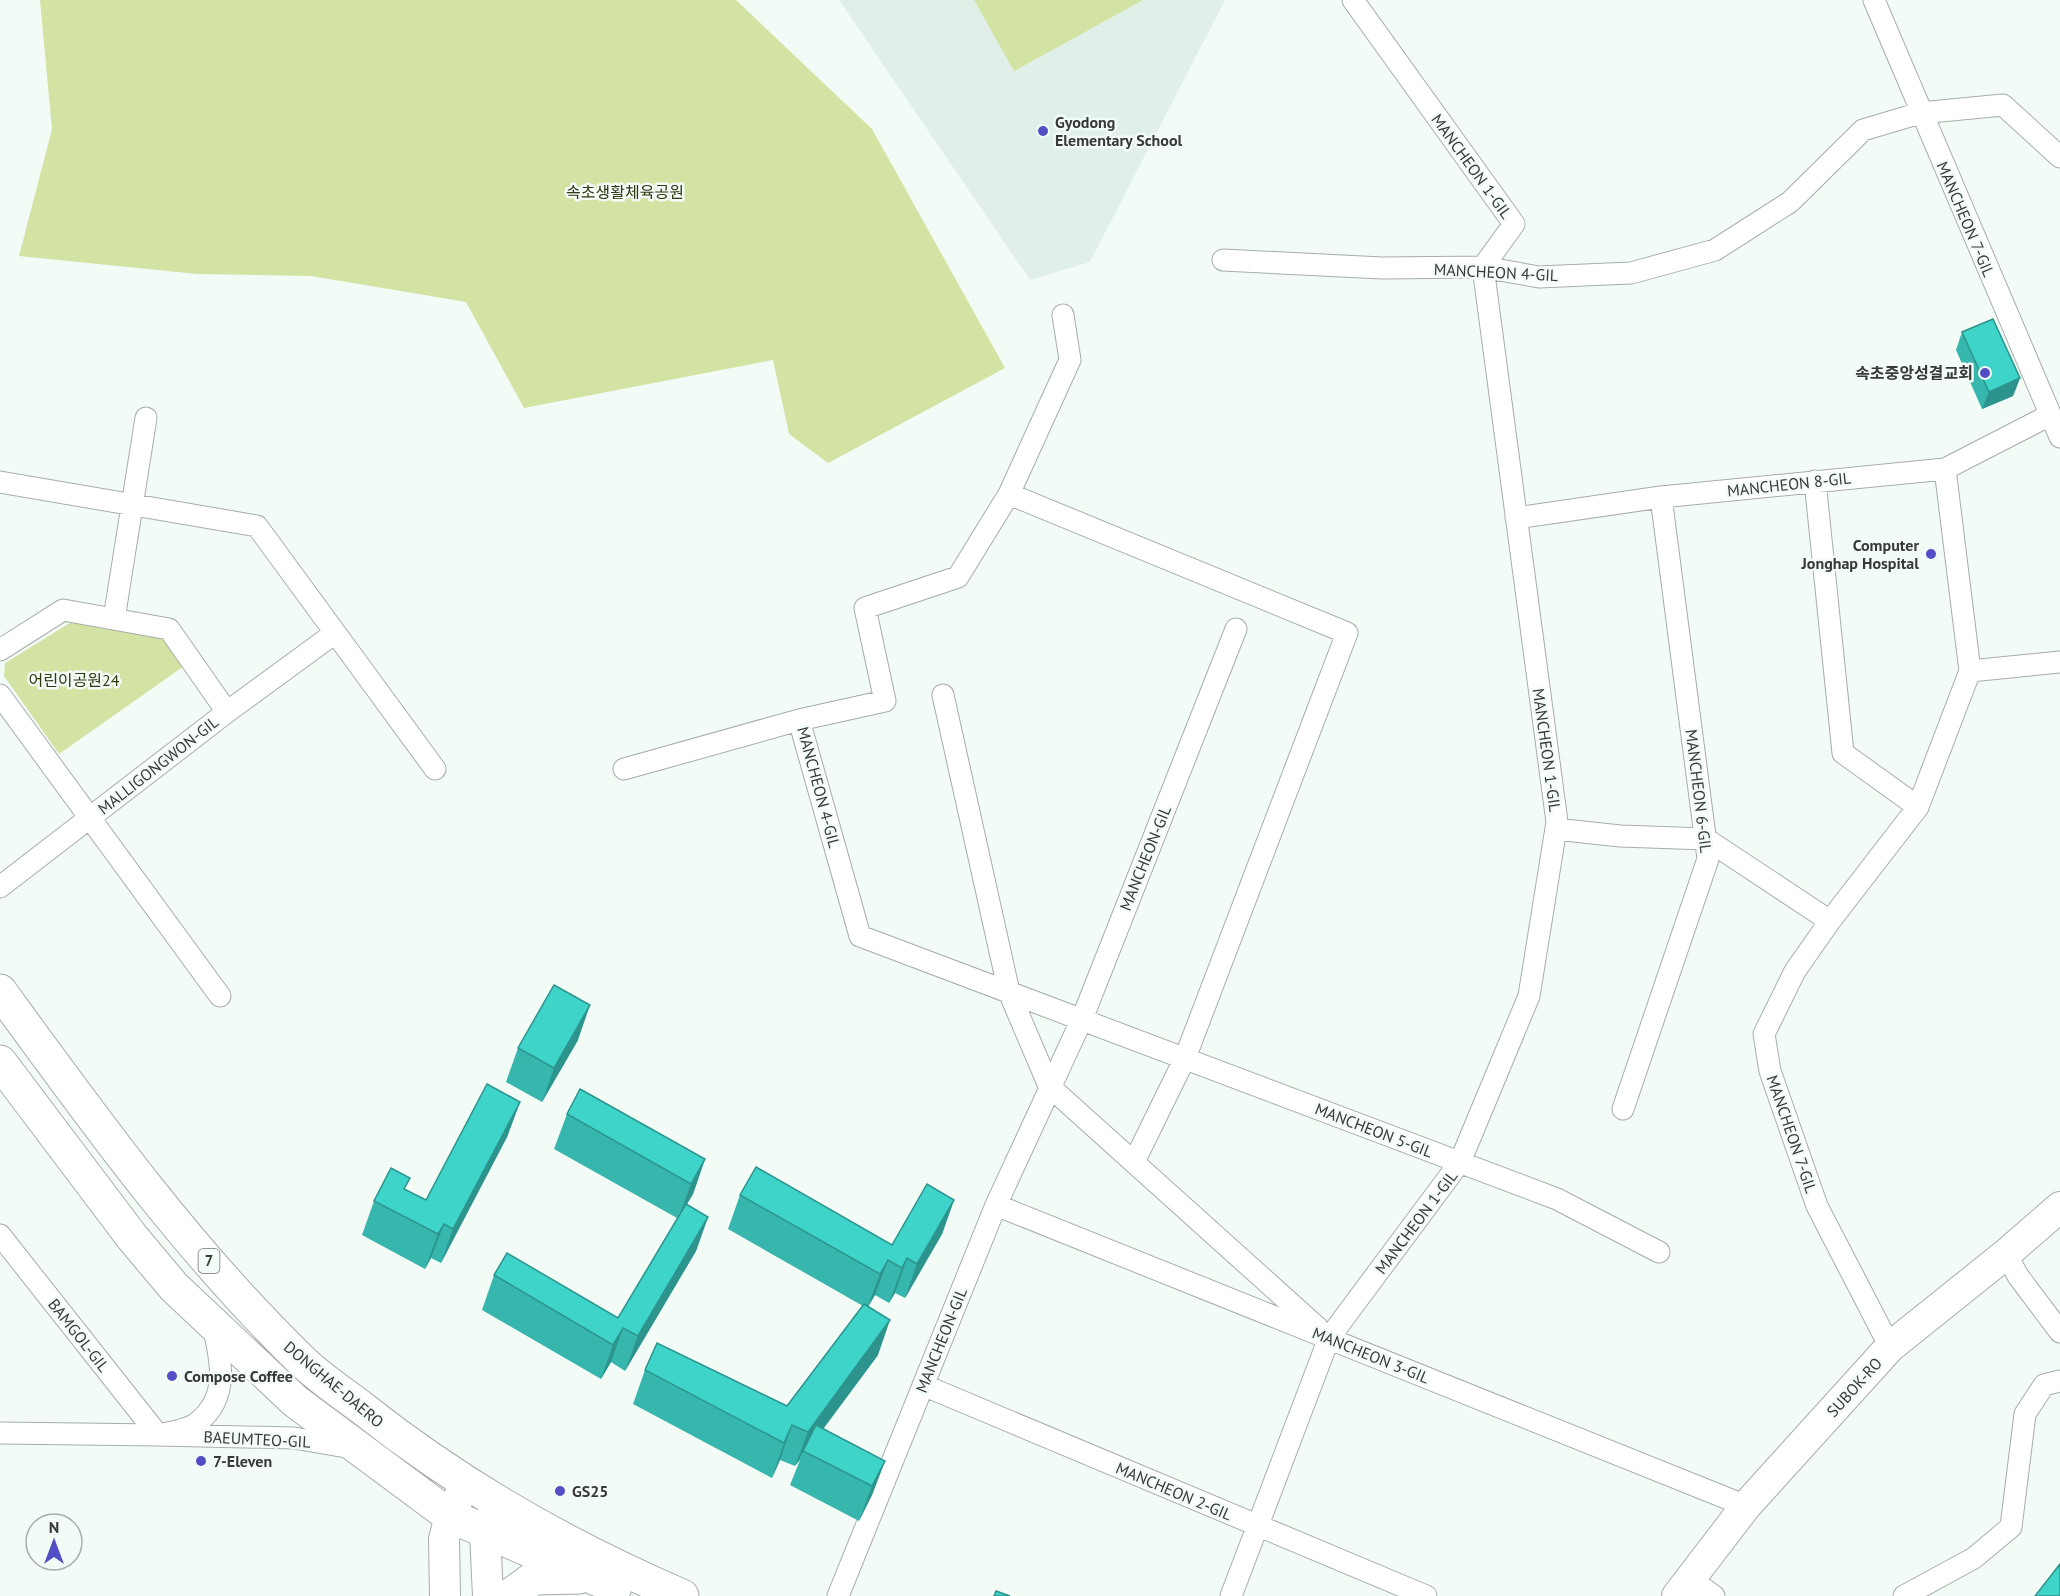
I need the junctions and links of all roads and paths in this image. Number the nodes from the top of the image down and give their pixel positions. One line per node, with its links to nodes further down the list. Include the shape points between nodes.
1 (1353, 0): 6 (street, MANCHEON 1-GIL, via 1514,224)
2 (1874, 0): 3 (street, MANCHEON 7-GIL)
3 (1920, 113): 4 (street, MANCHEON 4-GIL, via 2003,105); 6 (street, MANCHEON 4-GIL, via 1863,130 1790,202 1715,250 1631,273 1539,276); 8 (street, MANCHEON 7-GIL)
4 (2060, 157)
5 (1222, 260): 6 (street, MANCHEON 4-GIL, via 1382,268)
6 (1483, 267): 17 (street, MANCHEON 1-GIL)
7 (1063, 315): 14 (street, MANCHEON 4-GIL, via 1070,360)
8 (2050, 415): 10 (street, MANCHEON 7-GIL); 11 (street, MANCHEON 8-GIL)
9 (146, 418): 16 (street)
10 (2060, 437)
11 (1945, 469): 13 (street, MANCHEON 8-GIL); 23 (street, MANCHEON 7-GIL)
12 (0, 482): 16 (street)
13 (1815, 482): 15 (street, MANCHEON 8-GIL); 30 (street, via 1843,753)
14 (1009, 494): 27 (street, MANCHEON 4-GIL, via 958,576 865,608 885,701); 40 (street, via 1347,633)
15 (1661, 497): 17 (street, MANCHEON 8-GIL); 33 (street, MANCHEON 6-GIL)
16 (132, 505): 18 (street); 20 (street, via 257,526)
17 (1516, 518): 32 (street, MANCHEON 1-GIL)
18 (114, 619): 21 (street, MALLIGONGWON-GIL, via 63,610); 26 (street, MALLIGONGWON-GIL, via 169,628)
19 (1236, 628): 39 (street, MANCHEON-GIL)
20 (335, 633): 26 (street, MALLIGONGWON-GIL); 28 (street)
21 (0, 650)
22 (2060, 662): 23 (street)
23 (1970, 671): 30 (street, MANCHEON 7-GIL)
24 (0, 695): 31 (street, MALLIGONGWON-GIL)
25 (943, 695): 37 (street)
26 (227, 712): 31 (street, MALLIGONGWON-GIL)
27 (799, 720): 29 (street); 37 (street, MANCHEON 4-GIL, via 860,936)
28 (435, 769)
29 (624, 769)
30 (1917, 807): 35 (street, MANCHEON 7-GIL)
31 (90, 819): 34 (street, MALLIGONGWON-GIL); 38 (street)
32 (1556, 829): 33 (street); 45 (street, MANCHEON 1-GIL, via 1529,996)
33 (1706, 839): 35 (street); 43 (street, MANCHEON 6-GIL, via 1708,859)
34 (0, 887)
35 (1830, 921): 54 (street, MANCHEON 7-GIL, via 1795,971 1764,1034 1770,1071 1817,1206)
36 (0, 991): 60 (main road, DONGHAE-DAERO / 7, via 133,1172 227,1283 302,1361)
37 (1010, 992): 39 (street, MANCHEON 5-GIL); 42 (street)
38 (220, 996)
39 (1082, 1019): 40 (street, MANCHEON 5-GIL); 42 (street, MANCHEON-GIL)
40 (1185, 1058): 44 (street); 45 (street, MANCHEON 5-GIL)
41 (0, 1062): 51 (main road, via 132,1237)
42 (1049, 1086): 44 (street); 46 (street, MANCHEON-GIL)
43 (1623, 1109)
44 (1134, 1162): 53 (street)
45 (1460, 1162): 49 (street, MANCHEON 5-GIL, via 1557,1199); 53 (street, MANCHEON 1-GIL)
46 (996, 1205): 53 (street, MANCHEON 3-GIL); 56 (street, MANCHEON-GIL)
47 (2060, 1207): 50 (street, SUBOK-RO)
48 (0, 1235): 58 (street, BAMGOL-GIL)
49 (1659, 1252)
50 (2006, 1254): 52 (street); 54 (street, SUBOK-RO)
51 (213, 1326): 58 (street, BAEUMTEO-GIL, via 222,1365 221,1386 212,1405 198,1423); 59 (main road, via 295,1401)
52 (2060, 1332)
53 (1329, 1338): 62 (street, MANCHEON 3-GIL); 64 (street, MANCHEON 1-GIL)
54 (1890, 1347): 62 (street, SUBOK-RO)
55 (2060, 1381): 77 (street, via 2044,1385 2025,1414 2011,1527 1974,1558)
56 (923, 1385): 64 (street, MANCHEON 2-GIL); 73 (street, MANCHEON-GIL)
57 (0, 1433): 58 (street, BAEUMTEO-GIL)
58 (158, 1435): 59 (street, BAEUMTEO-GIL, via 294,1438)
59 (356, 1448): 63 (main road)
60 (465, 1484): 61 (main road, DONGHAE-DAERO / 7); 63 (street)
61 (498, 1502): 65 (street); 72 (main road, DONGHAE-DAERO / 7, via 633,1575)
62 (1746, 1506): 67 (street, SUBOK-RO)
63 (450, 1516): 65 (main road); 68 (street, via 444,1539)
64 (1258, 1526): 74 (street, MANCHEON 1-GIL); 75 (street, MANCHEON 2-GIL)
65 (485, 1533): 66 (main road); 69 (street)
66 (591, 1577): 70 (main road, via 534,1578); 71 (main road)
67 (1683, 1587): 76 (street)
68 (445, 1596)
69 (488, 1596)
70 (509, 1596)
71 (637, 1596)
72 (682, 1596)
73 (838, 1596)
74 (1231, 1596)
75 (1426, 1596)
76 (1714, 1596)
77 (1904, 1596)

